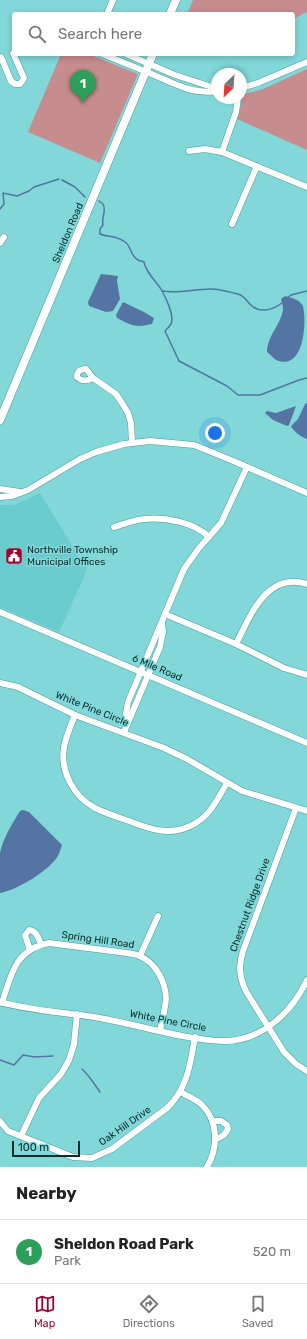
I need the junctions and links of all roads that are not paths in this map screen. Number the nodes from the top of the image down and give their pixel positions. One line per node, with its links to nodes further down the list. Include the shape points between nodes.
1 (113, 0): 3 (street)
2 (176, 0): 4 (main road)
3 (108, 12)
4 (171, 12)
5 (12, 54): 10 (street)
6 (15, 56): 10 (street, via 24,78 20,84 13,83)
7 (107, 56): 13 (street)
8 (131, 56): 12 (street)
9 (152, 56): 12 (main road, Sheldon Road)
10 (1, 57)
11 (307, 62): 14 (street)
12 (149, 64): 13 (main road, Sheldon Road); 15 (street)
13 (146, 72): 16 (street, via 194,91); 26 (main road, Sheldon Road)
14 (247, 86)
15 (211, 87)
16 (211, 91)
17 (237, 104): 19 (street)
18 (189, 152): 19 (street, via 205,149)
19 (222, 152): 20 (street)
20 (257, 166): 21 (street); 22 (street)
21 (307, 187)
22 (232, 224)
23 (4, 237): 24 (street)
24 (0, 243)
25 (93, 378): 27 (street, via 116,394 122,403 131,424)
26 (0, 420)
27 (132, 443): 28 (street, via 150,441 194,445); 30 (street, via 80,459 28,490)
28 (247, 467): 31 (street); 34 (street, via 226,515)
29 (0, 489): 30 (street)
30 (20, 492): 32 (street)
31 (307, 493)
32 (0, 497)
33 (114, 527): 34 (street, via 144,519 168,520 194,527)
34 (209, 537): 37 (street, via 184,569)
35 (307, 584): 39 (street, via 286,583 265,594)
36 (0, 612): 40 (street, 6 Mile Road)
37 (165, 614): 38 (street); 39 (street)
38 (162, 623): 40 (street, White Pine Circle); 41 (street, via 164,632 160,647)
39 (236, 644): 42 (street, via 269,661)
40 (140, 672): 41 (street, 6 Mile Road); 45 (street, White Pine Circle, via 128,702)
41 (148, 675): 45 (street, via 132,716); 47 (street, 6 Mile Road)
42 (307, 675)
43 (0, 683): 44 (street, White Pine Circle, via 18,687)
44 (75, 715): 46 (street, White Pine Circle); 48 (street, via 64,748 65,769 73,788 85,802 96,808 153,830 176,830 190,826 207,814)
45 (128, 720): 46 (street)
46 (124, 732): 48 (street, White Pine Circle, via 175,753)
47 (307, 742)
48 (227, 783): 49 (street, White Pine Circle, via 242,791)
49 (296, 808): 50 (street, White Pine Circle); 58 (street, Chestnut Ridge Drive, via 243,951 240,966 243,985)
50 (307, 812)
51 (158, 916): 54 (street)
52 (41, 944): 53 (street); 53 (street, via 36,933 29,930 25,935); 54 (street, Spring Hill Road)
53 (30, 950): 56 (street, via 12,969)
54 (140, 956): 59 (street, Spring Hill Road, via 156,969 165,990)
55 (307, 980): 58 (street, White Pine Circle, via 290,1008)
56 (1, 1002): 57 (street, White Pine Circle, via 32,1009)
57 (77, 1014): 59 (street, White Pine Circle); 65 (street, via 74,1044 69,1060 61,1074 39,1098)
58 (268, 1027): 60 (street, White Pine Circle, via 253,1035 232,1040); 61 (street, Chestnut Ridge Drive, via 287,1056)
59 (160, 1030): 60 (street, White Pine Circle)
60 (195, 1037): 62 (street, Oak Hill Drive, via 188,1074)
61 (307, 1071)
62 (181, 1092): 64 (street, via 202,1104); 65 (street, Oak Hill Drive, via 167,1108 112,1150 98,1156 85,1159 73,1157)
63 (0, 1121): 65 (street, Oak Hill Drive, via 8,1130)
64 (212, 1121): 66 (street); 66 (street, via 221,1121 228,1129)
65 (21, 1136)
66 (215, 1140): 67 (street)
67 (207, 1167)

